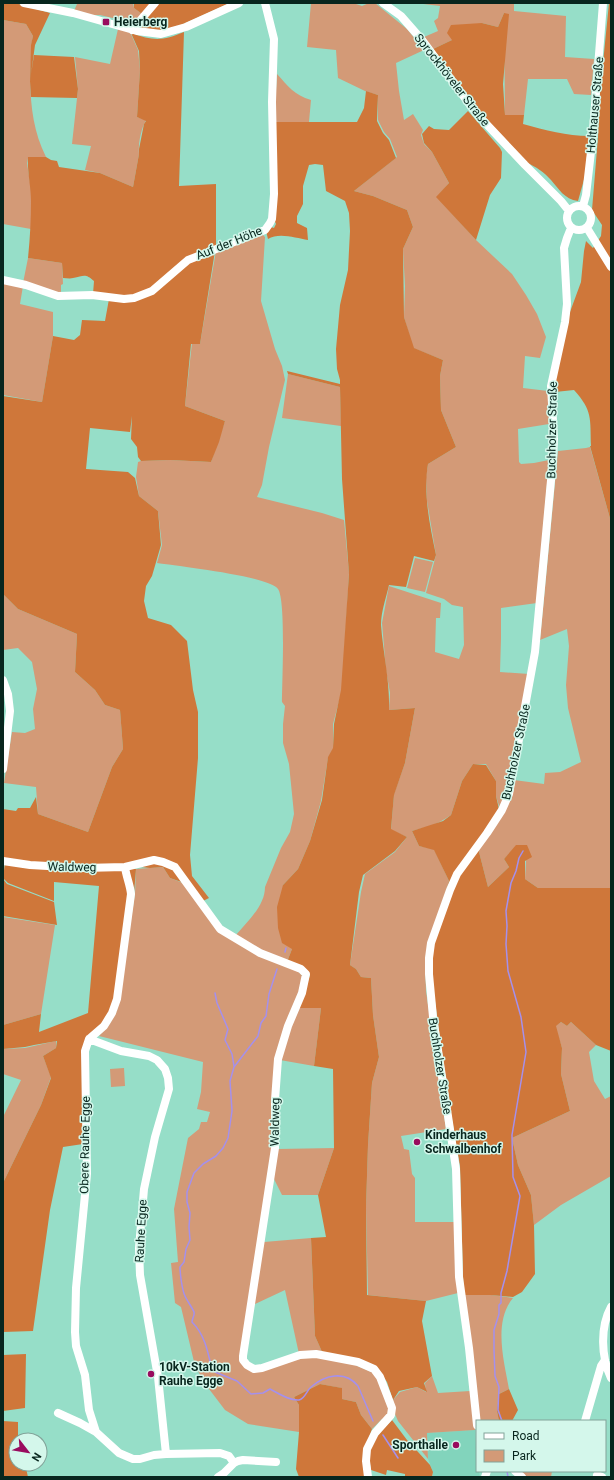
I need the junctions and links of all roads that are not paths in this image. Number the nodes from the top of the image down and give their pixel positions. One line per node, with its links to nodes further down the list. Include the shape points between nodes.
1 (24, 3): 7 (street, via 73,13)
2 (154, 3): 7 (street)
3 (239, 3): 7 (street, via 170,33 152,34)
4 (265, 3): 13 (street, Auf der Höhe, via 274,39 274,194 272,218 265,230 188,260 152,291 134,298 58,296)
5 (383, 3): 9 (street, Sprockhöveler Straße, via 401,16 476,113)
6 (603, 3): 8 (street, Holthauser Straße, via 592,144)
7 (132, 30)
8 (583, 206): 9 (street, via 575,206); 11 (street, via 592,214 592,221)
9 (569, 211): 10 (street, via 567,219)
10 (571, 228): 11 (street); 24 (street, Buchholzer Straße, via 564,248 566,322 551,386 553,459 537,637 512,781 502,810 457,874 429,958 433,1017 456,1169 459,1277)
11 (587, 228): 12 (street)
12 (611, 267)
13 (3, 280)
14 (3, 680): 15 (street, via 10,711)
15 (3, 769)
16 (3, 861): 17 (street, Waldweg, via 83,868)
17 (125, 867): 18 (street, via 131,894 117,999 104,1026); 31 (street, Waldweg, via 154,860 175,867 220,929 269,957 301,969 306,974 302,993 278,1059 275,1148 243,1360 249,1367 258,1369 300,1355 322,1354 358,1362 374,1369 380,1377 392,1408 391,1415 375,1433 367,1449)
18 (89, 1039): 26 (street, Obere Rauhe Egge, via 85,1051 87,1174 76,1288 75,1332 76,1346 85,1375 89,1410); 27 (street, Rauhe Egge, via 121,1051 149,1056 165,1069 168,1078 169,1089 144,1189 139,1248 140,1275 158,1377)
19 (611, 1307): 20 (street)
20 (608, 1324): 21 (street, via 603,1340)
21 (605, 1360): 22 (street); 25 (street, via 600,1366)
22 (611, 1378)
23 (58, 1413): 26 (street, Obere Rauhe Egge)
24 (476, 1420)
25 (585, 1420)
26 (96, 1432): 27 (street, Obere Rauhe Egge, via 127,1457 140,1459)
27 (166, 1454): 29 (street, via 220,1453 229,1456)
28 (276, 1462): 29 (street, via 243,1460)
29 (234, 1463): 30 (street)
30 (218, 1477)
31 (368, 1477)

